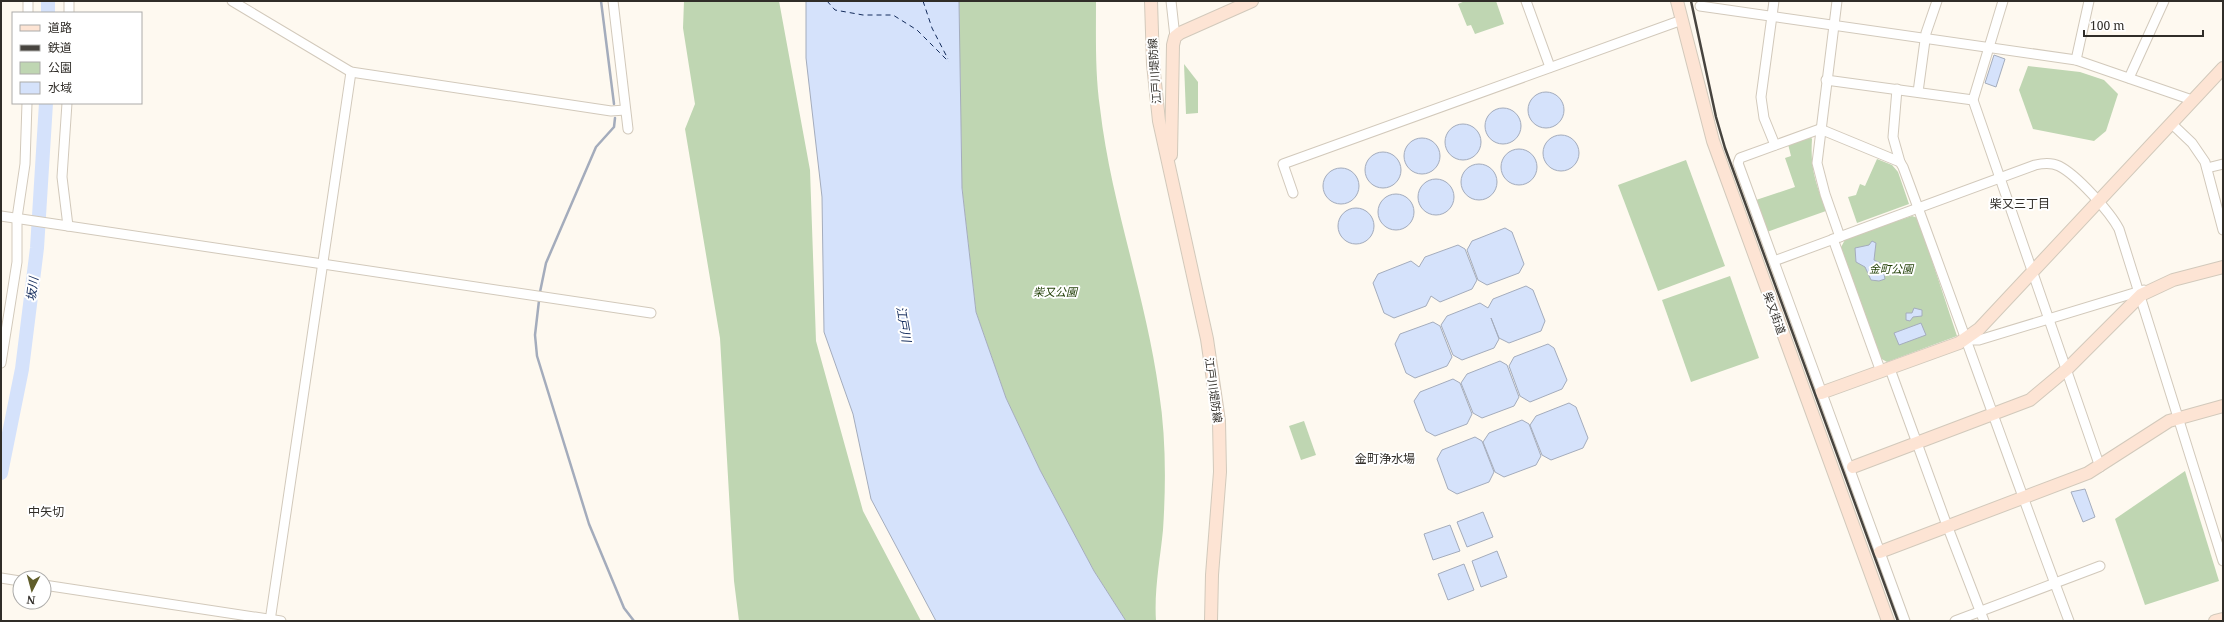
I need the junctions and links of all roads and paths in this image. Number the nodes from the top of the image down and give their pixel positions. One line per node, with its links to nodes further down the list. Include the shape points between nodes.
1 (28, 1): 17 (street)
2 (69, 1): 18 (street)
3 (232, 1): 28 (street)
4 (613, 1): 37 (street)
5 (1151, 1): 43 (street, 江戸川堤防線, via 1154,89)
6 (1172, 1): 22 (street)
7 (1251, 1): 22 (street)
8 (1526, 1): 26 (street)
9 (1678, 1): 20 (street, 柴又街道)
10 (1774, 1): 19 (street)
11 (1837, 1): 21 (street)
12 (1937, 1): 23 (street)
13 (2004, 1): 24 (street)
14 (2089, 1): 25 (street)
15 (2164, 1): 29 (street)
16 (1700, 6): 19 (street)
17 (28, 12)
18 (69, 12)
19 (1772, 16): 21 (street); 41 (street, via 1761,97 1764,118)
20 (1682, 20): 26 (street); 88 (street, 柴又街道, via 1713,142)
21 (1834, 25): 23 (street); 30 (street)
22 (1176, 37): 43 (street, 江戸川堤防線, via 1173,45 1172,137)
23 (1926, 38): 24 (street); 32 (street)
24 (1989, 47): 25 (street); 33 (street)
25 (2076, 60): 29 (street)
26 (1550, 67): 47 (street, via 1283,164)
27 (2223, 68): 34 (street)
28 (351, 72): 37 (street, via 611,111); 56 (street)
29 (2129, 78): 34 (street)
30 (1826, 80): 31 (street); 40 (street)
31 (1897, 90): 32 (street); 42 (street, via 1893,137)
32 (1918, 92): 33 (street)
33 (1973, 100): 46 (street)
34 (2192, 100): 38 (street)
35 (27, 104): 51 (street, via 25,164)
36 (67, 104): 52 (street, via 62,177)
37 (625, 110): 39 (street)
38 (2171, 123): 45 (street, via 2197,149); 48 (street)
39 (628, 129)
40 (1820, 129): 41 (street); 42 (street); 54 (street, via 1818,174)
41 (1775, 145): 55 (street, via 1740,158 1738,163)
42 (1900, 162): 49 (street)
43 (1169, 164): 87 (street, 江戸川堤防線, via 1207,339 1219,421 1220,472)
44 (2223, 164): 45 (street)
45 (2207, 168): 53 (street)
46 (2000, 178): 48 (street, via 2041,163 2055,164 2069,172); 49 (street); 58 (street)
47 (1293, 193)
48 (2098, 201): 58 (street); 59 (street, via 2110,213 2119,229)
49 (1919, 208): 54 (street); 63 (street)
50 (1, 216): 51 (street)
51 (19, 218): 52 (street); 62 (street, via 17,262)
52 (64, 226): 56 (street)
53 (2223, 230)
54 (1837, 238): 55 (street); 66 (street)
55 (1774, 261): 67 (street)
56 (322, 264): 60 (street); 85 (street)
57 (2223, 267): 59 (street, via 2173,280)
58 (2033, 271): 61 (street); 63 (street, via 1979,329)
59 (2143, 292): 61 (street); 65 (street); 70 (street)
60 (651, 313)
61 (2049, 319): 63 (street, via 1980,340); 65 (street)
62 (4, 335): 64 (street)
63 (1965, 340): 66 (street); 69 (street)
64 (1, 363)
65 (2067, 369): 69 (street, via 2030,400); 72 (street)
66 (1886, 370): 67 (street); 71 (street)
67 (1821, 393): 73 (street)
68 (2223, 406): 70 (street)
69 (1994, 414): 71 (street); 74 (street)
70 (2179, 417): 72 (street); 77 (street)
71 (1917, 444): 73 (street); 75 (street)
72 (2100, 466): 74 (street)
73 (1851, 468): 76 (street)
74 (2025, 497): 75 (street); 81 (street)
75 (1948, 526): 76 (street); 83 (street)
76 (1880, 552): 89 (street)
77 (2223, 561)
78 (2100, 566): 81 (street)
79 (1, 578): 80 (street)
80 (12, 580)
81 (2054, 582): 83 (street); 92 (street)
82 (52, 586): 85 (street)
83 (1981, 612): 90 (street); 91 (street)
84 (2223, 619): 93 (street)
85 (270, 620): 86 (street)
86 (281, 621)
87 (1211, 621)
88 (1888, 621)
89 (1905, 621)
90 (1955, 621)
91 (1984, 621)
92 (2069, 621)
93 (2214, 621)

